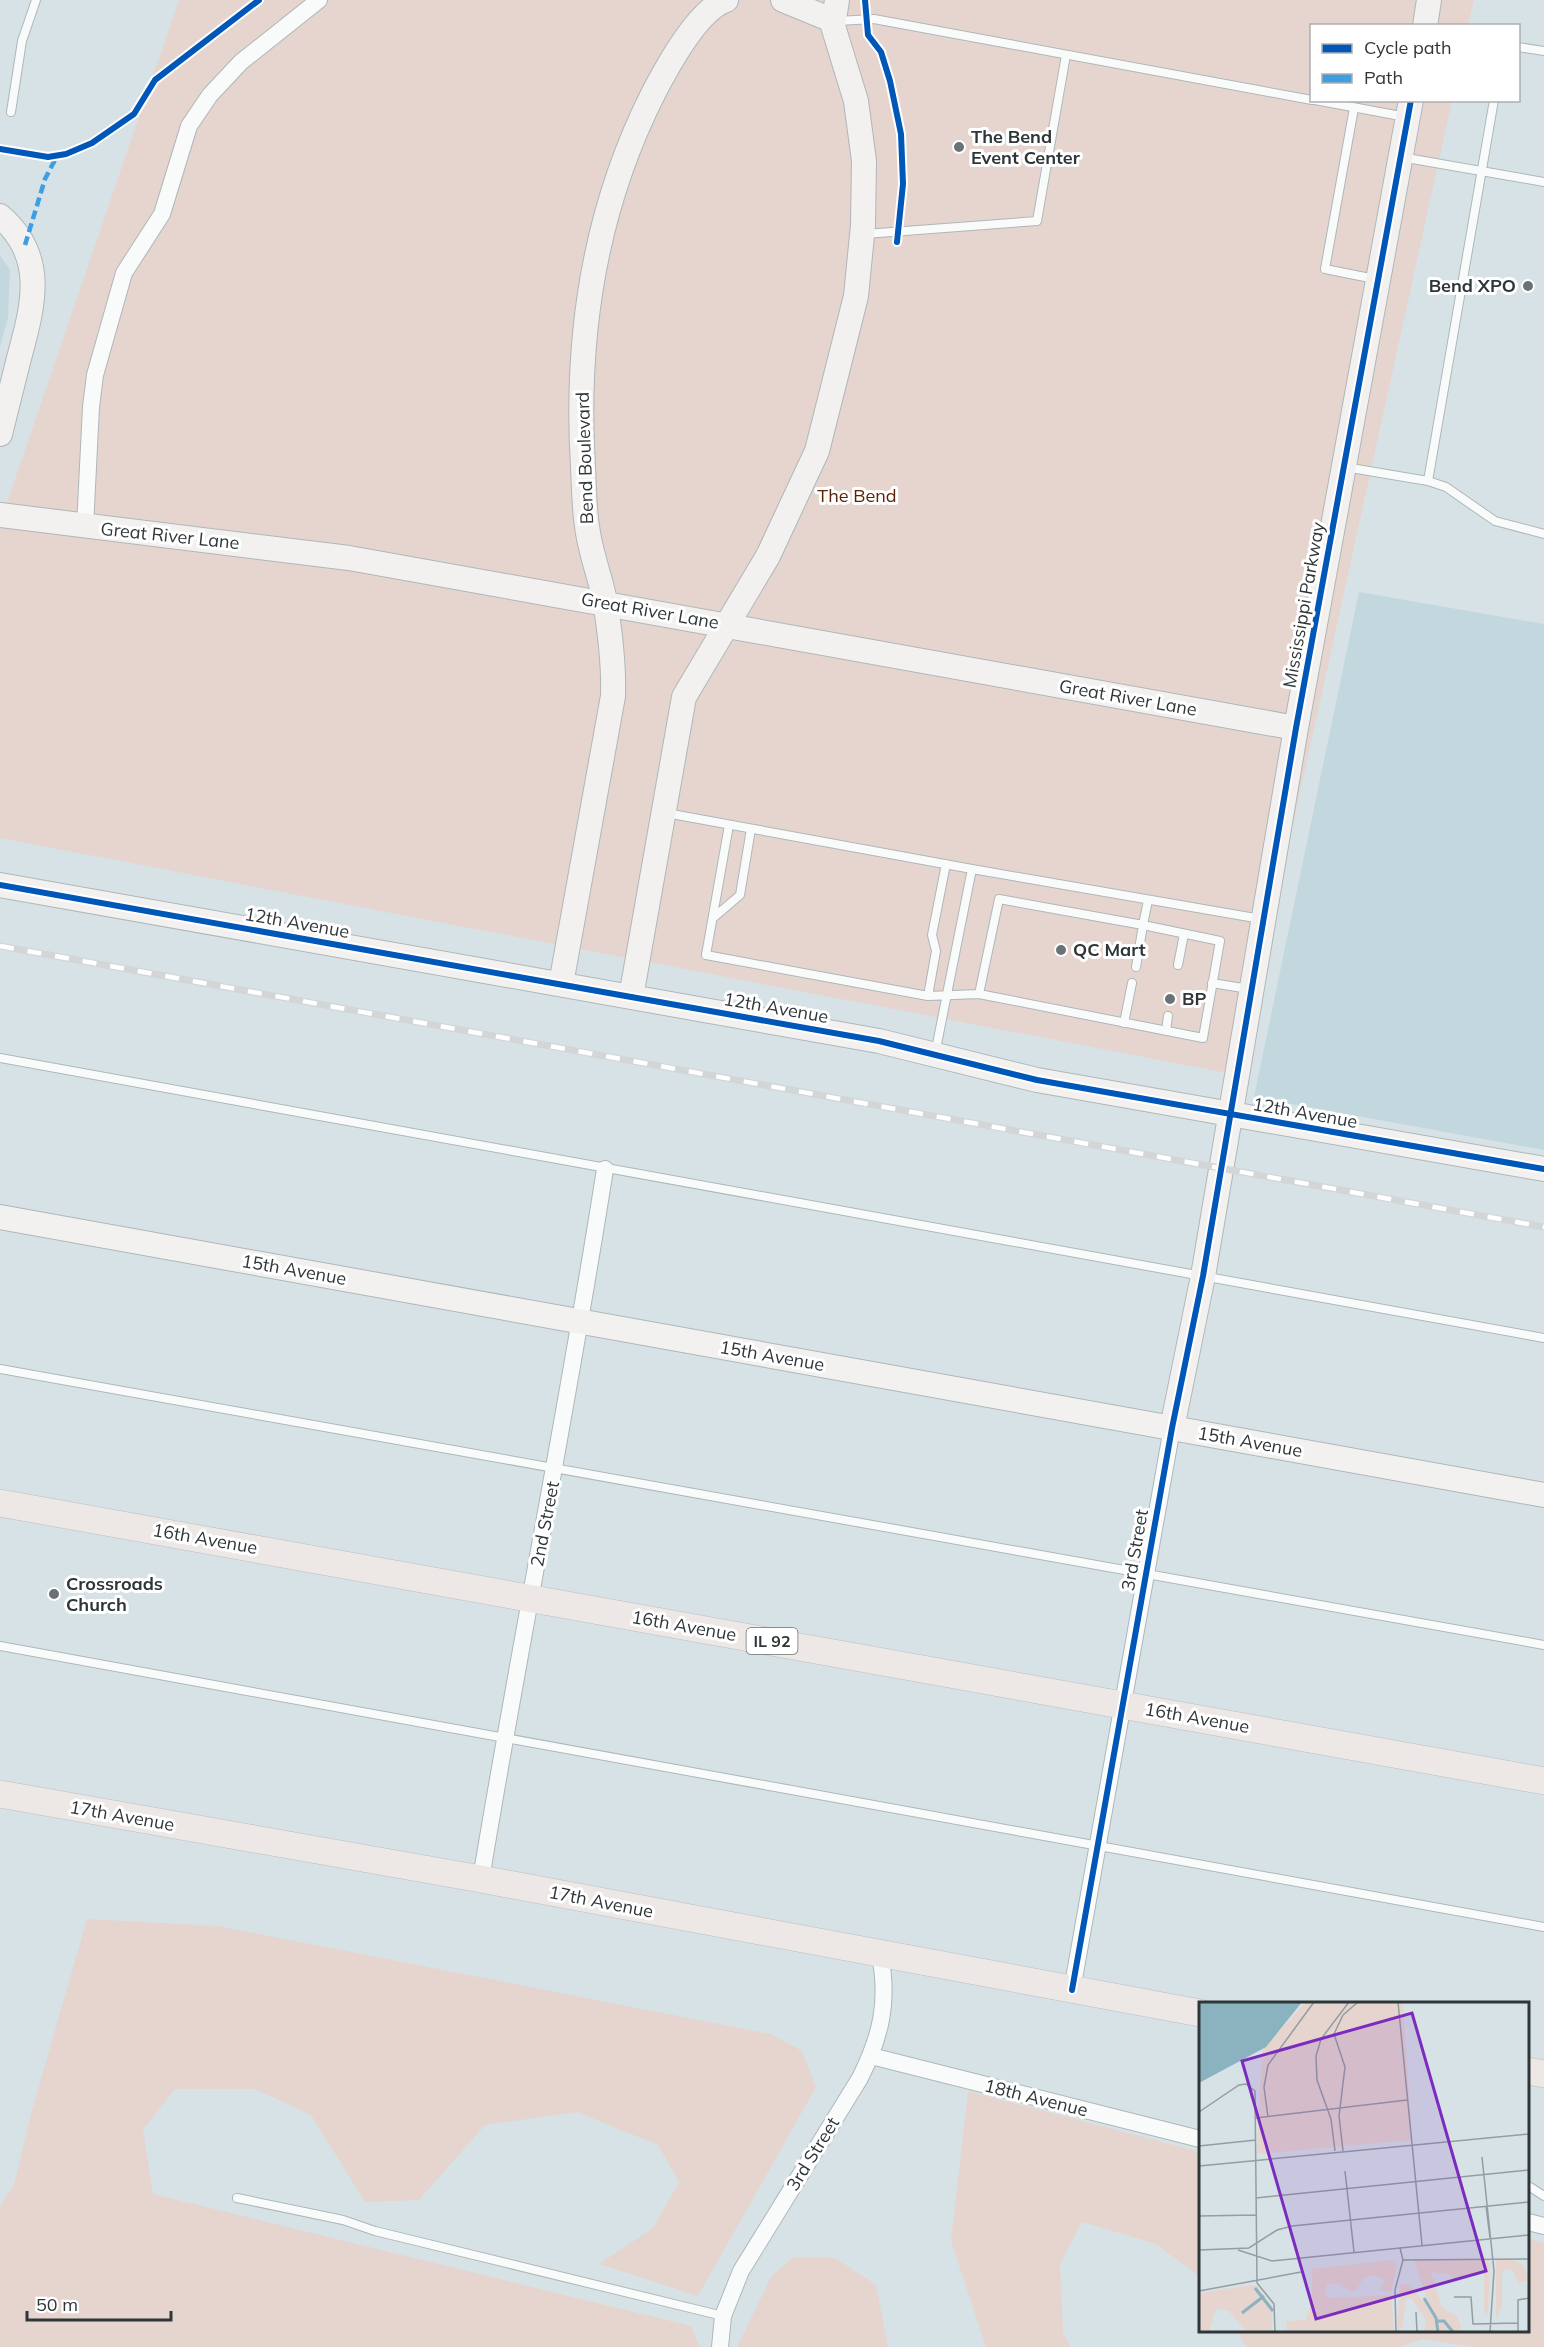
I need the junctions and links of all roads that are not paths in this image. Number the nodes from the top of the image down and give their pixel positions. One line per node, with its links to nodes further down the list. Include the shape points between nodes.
1 (36, 0): 16 (lane, via 22,41)
2 (319, 0): 27 (street, via 241,62 210,95 189,126 162,214 124,273 95,375)
3 (726, 0): 29 (street, Bend Boulevard, via 687,35 632,137 612,195 591,281 583,338 581,434 587,526)
4 (783, 0): 6 (street)
5 (1429, 0): 7 (street)
6 (836, 11): 10 (lane); 21 (street, via 864,161)
7 (1425, 24)
8 (1520, 47): 9 (lane)
9 (1544, 51)
10 (1066, 55): 11 (lane); 21 (lane, via 1037,221)
11 (1310, 99)
12 (1323, 102): 14 (lane)
13 (1494, 102): 18 (lane)
14 (1354, 108): 15 (lane); 22 (lane, via 1325,268)
15 (1409, 109): 17 (street, Mississippi Parkway)
16 (11, 112)
17 (1401, 156): 18 (lane); 22 (street, Mississippi Parkway)
18 (1482, 171): 19 (lane); 25 (lane)
19 (1544, 182)
20 (3, 219): 23 (street, via 25,245 31,266 33,304)
21 (862, 234): 30 (street, via 856,296 817,452 768,556)
22 (1378, 280): 24 (street, Mississippi Parkway)
23 (0, 434)
24 (1344, 467): 25 (lane); 31 (street, Mississippi Parkway)
25 (1428, 481): 28 (lane, via 1446,487 1495,521)
26 (0, 515): 27 (street, Great River Lane)
27 (85, 527): 29 (street, Great River Lane, via 349,558)
28 (1544, 534)
29 (605, 602): 30 (street, Great River Lane); 47 (street, Bend Boulevard, via 613,696)
30 (728, 625): 31 (street, Great River Lane); 32 (street, via 684,697)
31 (1296, 728): 40 (street, Mississippi Parkway)
32 (663, 813): 33 (lane); 52 (street)
33 (729, 825): 34 (lane); 39 (lane)
34 (751, 829): 35 (lane); 39 (lane, via 740,895)
35 (946, 864): 36 (lane); 51 (lane, via 932,935 936,951)
36 (972, 869): 38 (lane); 49 (lane)
37 (0, 885): 47 (street, 12th Avenue)
38 (1148, 900): 40 (lane); 41 (lane)
39 (713, 918): 51 (lane, via 706,955)
40 (1264, 920): 48 (street, Mississippi Parkway)
41 (1143, 925): 42 (lane); 44 (lane); 50 (lane, via 999,899)
42 (1184, 934): 43 (lane); 46 (lane, via 1220,941)
43 (1178, 965)
44 (1136, 966)
45 (1132, 983): 54 (lane)
46 (1212, 983): 48 (lane); 55 (lane, via 1203,1038)
47 (561, 984): 52 (street, 12th Avenue)
48 (1252, 990): 58 (street, Mississippi Parkway)
49 (949, 993): 50 (lane); 51 (lane); 56 (lane)
50 (979, 994): 54 (lane)
51 (928, 996)
52 (631, 997): 56 (street, 12th Avenue)
53 (1168, 1016): 55 (lane)
54 (1124, 1023): 55 (lane)
55 (1166, 1030)
56 (935, 1054): 58 (street, 12th Avenue, via 1037,1080)
57 (0, 1058): 59 (lane)
58 (1231, 1115): 60 (street, 12th Avenue); 62 (street, 3rd Street)
59 (605, 1169): 62 (lane); 63 (street, 2nd Street)
60 (1544, 1169)
61 (0, 1217): 63 (street, 15th Avenue)
62 (1203, 1275): 64 (lane); 66 (street, 3rd Street)
63 (581, 1322): 66 (street, 15th Avenue); 67 (street, 2nd Street)
64 (1544, 1338)
65 (0, 1369): 67 (lane)
66 (1172, 1428): 68 (street, 15th Avenue); 70 (street, 3rd Street)
67 (555, 1467): 70 (lane); 71 (street, 2nd Street)
68 (1544, 1495)
69 (0, 1503): 71 (main road, 16th Avenue / IL 92)
70 (1147, 1574): 72 (lane); 74 (street, 3rd Street)
71 (531, 1598): 74 (main road, 16th Avenue / IL 92); 75 (street, 2nd Street)
72 (1544, 1645)
73 (0, 1646): 75 (lane)
74 (1122, 1705): 76 (main road, 16th Avenue / IL 92); 78 (street, 3rd Street)
75 (504, 1740): 78 (lane); 79 (street, 2nd Street)
76 (1544, 1781)
77 (0, 1794): 79 (main road, 17th Avenue)
78 (1096, 1846): 80 (lane); 82 (street, 3rd Street)
79 (481, 1879): 81 (main road, 17th Avenue)
80 (1544, 1927)
81 (880, 1955): 82 (main road, 17th Avenue); 84 (street, 3rd Street, via 884,2004)
82 (1072, 1990): 83 (main road, 17th Avenue)
83 (1199, 2013)
84 (871, 2056): 87 (street, 18th Avenue); 94 (street, 3rd Street, via 741,2271)
85 (1529, 2071): 86 (main road)
86 (1544, 2074)
87 (1199, 2139)
88 (1529, 2186): 89 (lane); 90 (lane)
89 (1544, 2187)
90 (1544, 2196)
91 (237, 2198): 94 (lane, via 343,2220)
92 (1529, 2222): 93 (street)
93 (1544, 2226)
94 (723, 2316): 95 (street, 3rd Street)
95 (720, 2347)

